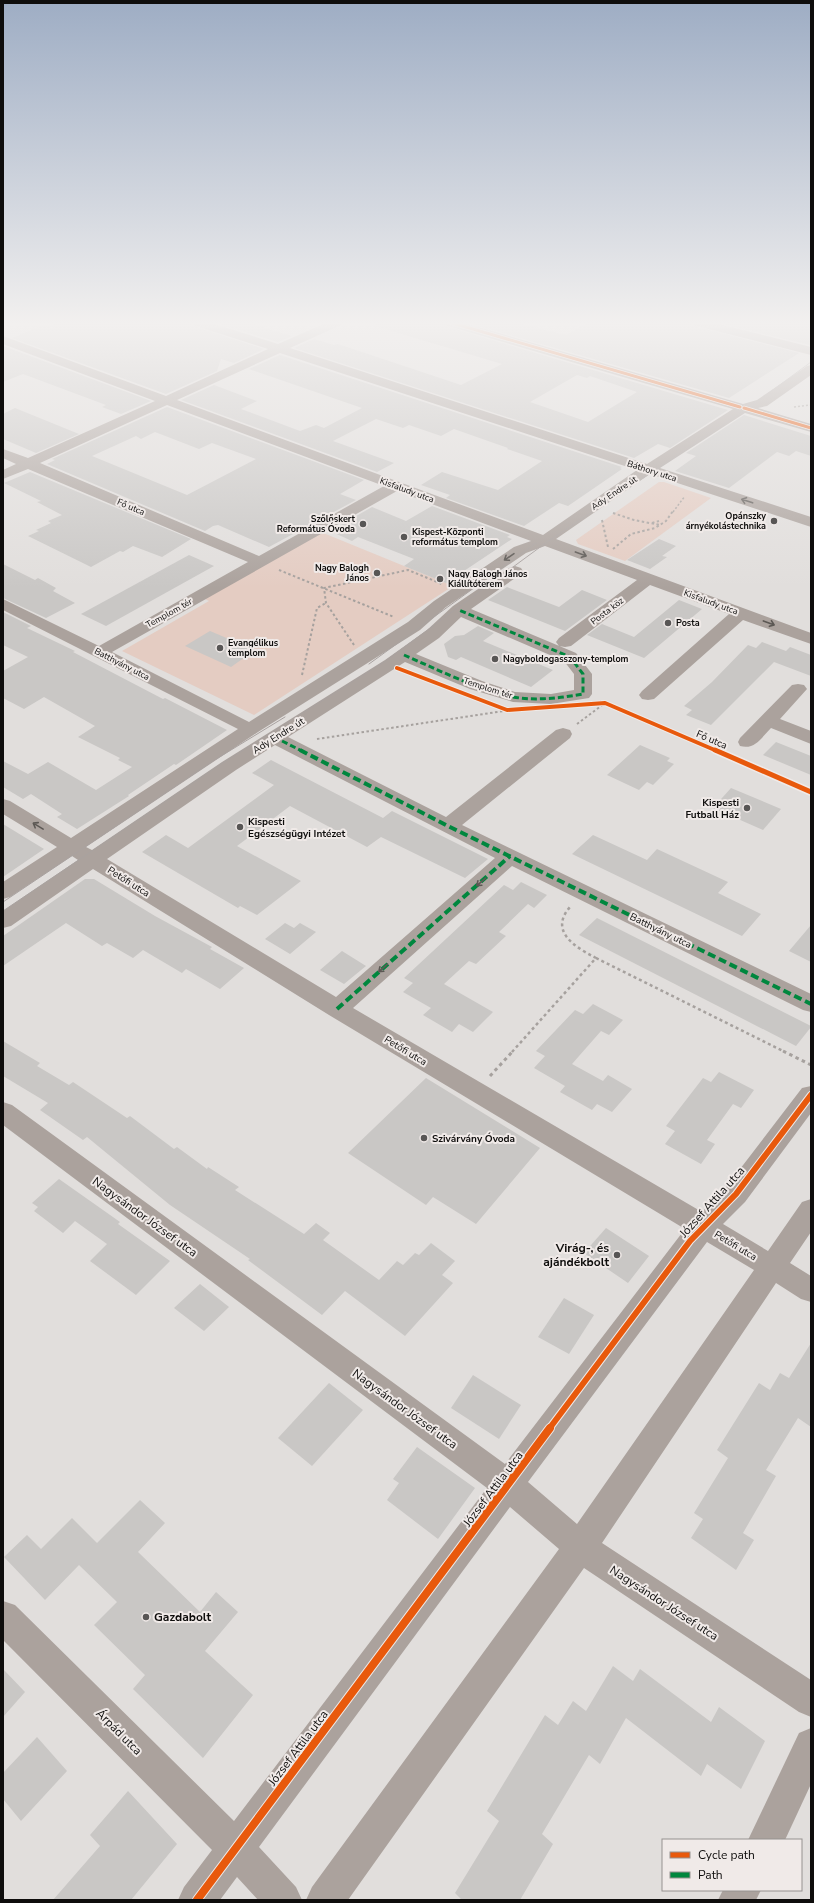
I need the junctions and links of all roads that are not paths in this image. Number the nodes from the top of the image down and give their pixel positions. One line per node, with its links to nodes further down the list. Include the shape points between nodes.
1 (140, 411): 8 (street)
2 (192, 411): 11 (street, Kisfaludy utca)
3 (473, 411): 9 (street, Báthory utca)
4 (740, 411): 9 (street, Ady Endre út)
5 (753, 411): 6 (street)
6 (811, 428)
7 (3, 453): 8 (street, Fő utca)
8 (28, 463): 10 (street); 14 (street, Fő utca)
9 (649, 469): 12 (street, Báthory utca, one-way to 9); 13 (street, Ady Endre út)
10 (3, 475)
11 (394, 486): 13 (street, Kisfaludy utca); 14 (street, Templom tér)
12 (811, 522)
13 (544, 541): 15 (street, Kisfaludy utca, one-way to 15); 17 (street, Ady Endre út, via 533,558); 24 (street, Ady Endre út, one-way to 24, via 520,550 407,623)
14 (260, 562): 22 (street, Templom tér)
15 (648, 579): 18 (street, Kisfaludy utca); 21 (street, Posta köz)
16 (3, 604): 22 (street, Batthyány utca)
17 (459, 610): 19 (street, Ady Endre út); 23 (street, Templom tér, via 570,657 583,674 583,694 552,699 513,697 476,685)
18 (742, 614): 20 (street, Kisfaludy utca, one-way to 20); 26 (street)
19 (433, 634): 23 (street, Ady Endre út); 24 (street)
20 (811, 639)
21 (565, 642)
22 (98, 652): 28 (street, Batthyány utca)
23 (404, 655): 30 (street, Ady Endre út)
24 (375, 657): 30 (street); 33 (street, Ady Endre út, via 251,728)
25 (798, 689): 27 (street)
26 (648, 695)
27 (769, 721): 31 (street); 32 (street)
28 (241, 724)
29 (563, 734): 35 (street)
30 (274, 738): 33 (street); 35 (street, Batthyány utca); 36 (street)
31 (811, 738)
32 (747, 742)
33 (206, 759): 36 (street, Ady Endre út)
34 (3, 805): 36 (street, Petőfi utca, one-way to 34)
35 (448, 826): 37 (street, Batthyány utca)
36 (82, 853): 38 (street, Ady Endre út); 39 (street); 40 (street, Ady Endre út); 42 (street, Petőfi utca)
37 (510, 856): 41 (street, Batthyány utca); 42 (street, one-way to 42)
38 (3, 892)
39 (3, 907)
40 (3, 921)
41 (811, 1004)
42 (337, 1009): 46 (street, Petőfi utca)
43 (811, 1095): 46 (street, József Attila utca, via 736,1194)
44 (3, 1112): 49 (street, Nagysándor József utca)
45 (811, 1210): 47 (street)
46 (704, 1226): 47 (street, Petőfi utca); 49 (street, József Attila utca, via 690,1241)
47 (772, 1267): 48 (street, Petőfi utca); 50 (street)
48 (811, 1290)
49 (509, 1486): 50 (street, Nagysándor József utca); 55 (street, József Attila utca)
50 (580, 1547): 52 (street, Nagysándor József utca); 59 (street)
51 (3, 1617): 55 (street, Árpád utca)
52 (811, 1700)
53 (811, 1744): 54 (street)
54 (766, 1839)
55 (235, 1848): 57 (street, József Attila utca); 58 (street, Árpád utca)
56 (742, 1891): 60 (street)
57 (197, 1900)
58 (283, 1900)
59 (325, 1900)
60 (737, 1900)

